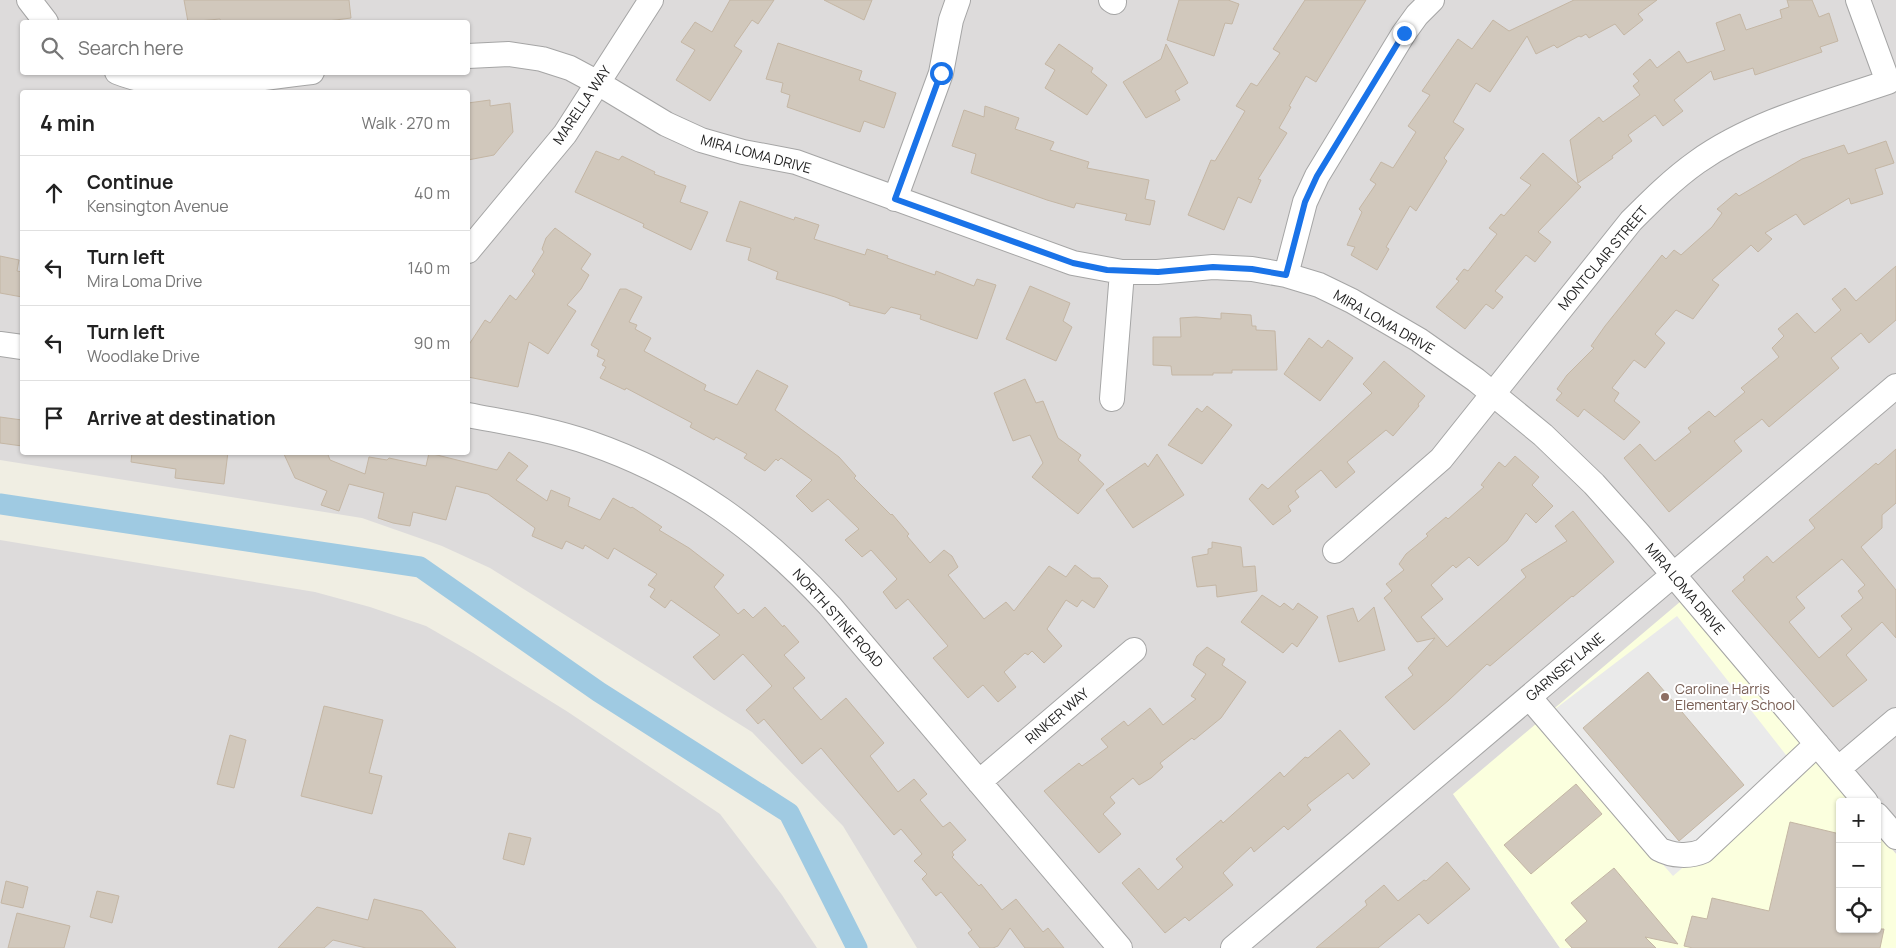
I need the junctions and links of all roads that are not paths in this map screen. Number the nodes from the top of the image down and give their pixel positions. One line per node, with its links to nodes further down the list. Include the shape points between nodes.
1 (30, 0): 6 (street)
2 (651, 0): 10 (street, MARELLA WAY)
3 (958, 0): 11 (street, via 941,73)
4 (1432, 0): 14 (street, via 1404,33 1317,176 1305,202)
5 (1858, 0): 18 (street, MONTCLAIR STREET, via 1888,82 1764,125 1697,161 1631,221)
6 (45, 20)
7 (470, 56): 10 (street, MIRA LOMA DRIVE, via 510,54 542,59 570,68)
8 (123, 75): 9 (street, via 160,84 189,86)
9 (286, 75)
10 (598, 83): 11 (street, MIRA LOMA DRIVE, via 666,124 701,140 796,162); 12 (street, MARELLA WAY, via 565,134)
11 (895, 199): 13 (street, MIRA LOMA DRIVE, via 1073,263)
12 (470, 249)
13 (1122, 272): 14 (street, MIRA LOMA DRIVE, via 1213,267); 19 (street)
14 (1286, 275): 18 (street, MIRA LOMA DRIVE, via 1352,300 1419,340)
15 (0, 344): 16 (street)
16 (20, 347)
17 (1896, 386): 22 (street, GARNSEY LANE)
18 (1494, 394): 21 (street, MONTCLAIR STREET, via 1441,460); 22 (street, MIRA LOMA DRIVE, via 1594,484)
19 (1112, 399)
20 (470, 415): 28 (street, NORTH STINE ROAD, via 544,429 589,443 651,468 717,505 756,534 798,572)
21 (1334, 551)
22 (1673, 574): 24 (street, GARNSEY LANE); 26 (street, MIRA LOMA DRIVE)
23 (1134, 650): 28 (street, RINKER WAY)
24 (1529, 697): 26 (street, via 1659,849 1665,852 1695,855 1703,851); 33 (street, GARNSEY LANE)
25 (1896, 720): 27 (street)
26 (1817, 744): 27 (street, MIRA LOMA DRIVE)
27 (1838, 769): 29 (street, MIRA LOMA DRIVE)
28 (979, 782): 32 (street, NORTH STINE ROAD)
29 (1863, 798)
30 (1881, 820): 31 (street)
31 (1896, 837)
32 (1120, 948)
33 (1233, 948)

